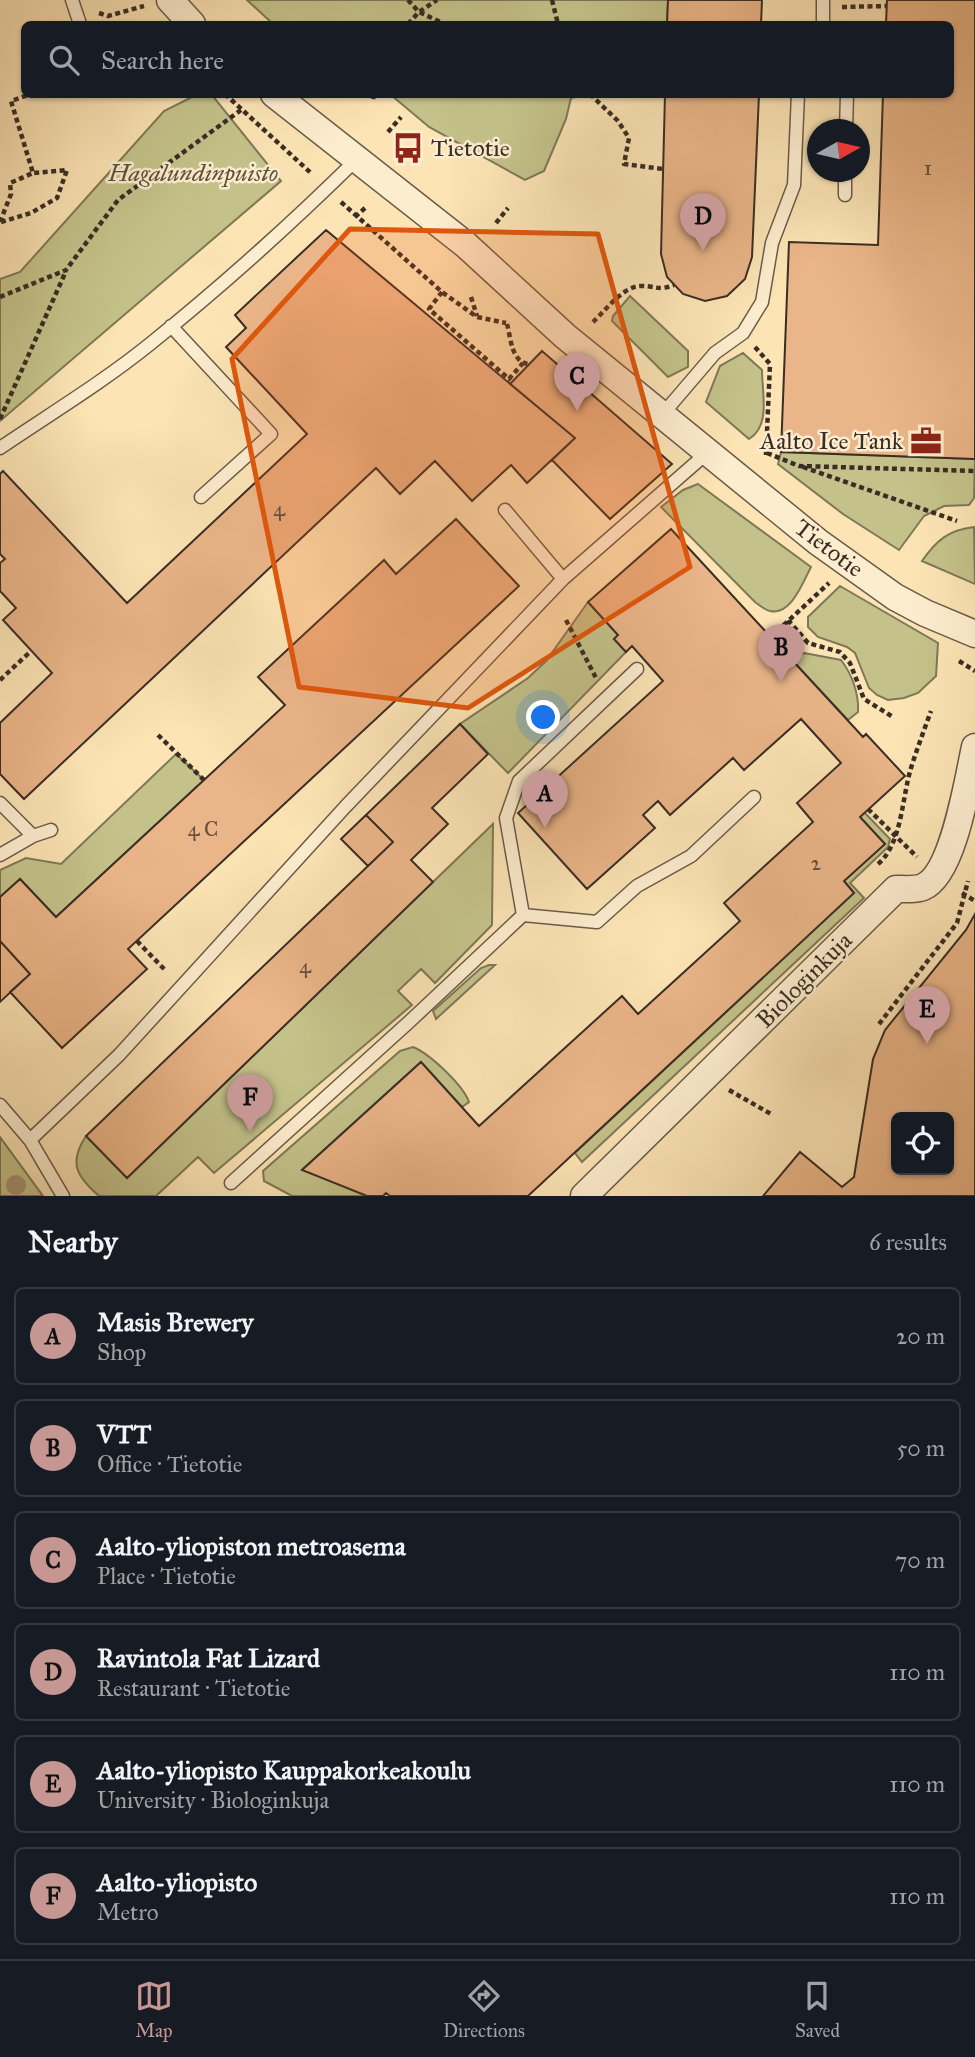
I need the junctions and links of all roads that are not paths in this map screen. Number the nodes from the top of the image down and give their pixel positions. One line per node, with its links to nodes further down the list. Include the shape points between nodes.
1 (72, 0): 2 (lane)
2 (79, 21)
3 (279, 98): 7 (street, Tietotie)
4 (798, 98): 11 (lane, via 794,185 772,243 762,302 743,333 715,352)
5 (846, 98): 6 (lane)
6 (846, 119)
7 (358, 159): 10 (lane); 11 (street, Tietotie, via 466,245 565,336)
8 (845, 182): 9 (lane)
9 (845, 195)
10 (171, 326): 12 (lane, via 107,377); 14 (lane, via 271,434)
11 (662, 415): 13 (street, Tietotie)
12 (0, 448)
13 (707, 453): 16 (lane); 17 (street, Tietotie, via 895,597)
14 (201, 496)
15 (505, 510): 16 (lane)
16 (563, 579): 27 (lane, via 345,806 119,1055)
17 (975, 634)
18 (637, 668): 25 (lane, via 519,781 506,818)
19 (975, 747): 30 (street, Biologinkuja, via 953,844 936,876 923,887 896,889)
20 (754, 797): 25 (lane, via 691,856 637,886 597,922)
21 (0, 803): 23 (lane)
22 (51, 830): 23 (lane)
23 (33, 836): 24 (lane)
24 (0, 855)
25 (523, 915): 28 (lane)
26 (0, 1105): 27 (lane)
27 (30, 1140): 29 (lane)
28 (231, 1183)
29 (63, 1196)
30 (584, 1196)

